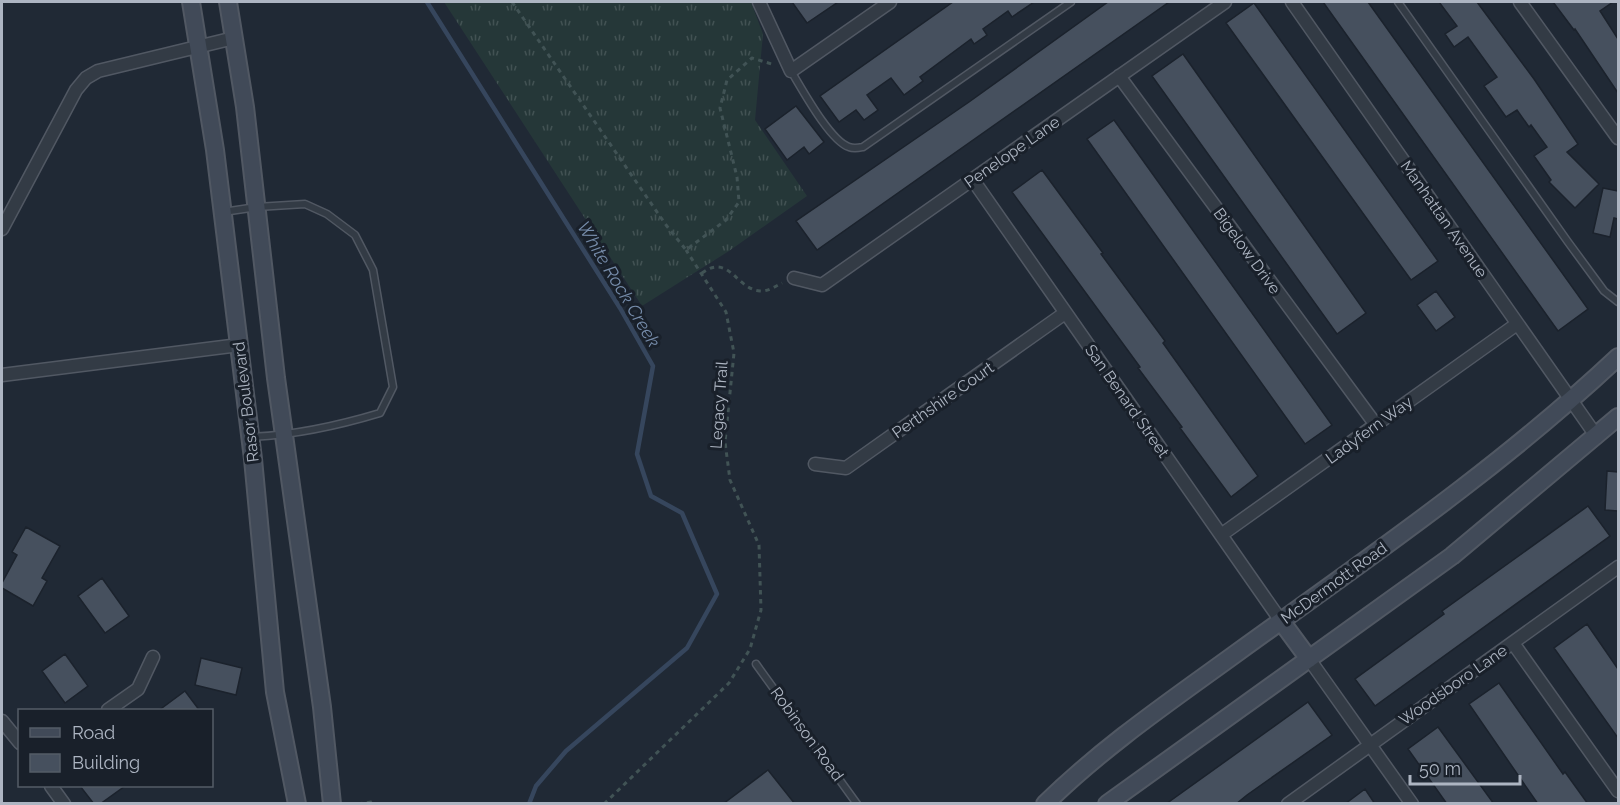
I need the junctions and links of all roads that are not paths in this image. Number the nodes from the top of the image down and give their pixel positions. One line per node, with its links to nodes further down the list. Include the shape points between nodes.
1 (191, 2): 11 (main road, Rasor Boulevard)
2 (228, 2): 10 (main road, Rasor Boulevard)
3 (759, 2): 12 (street)
4 (890, 2): 12 (street)
5 (1071, 2): 12 (lane, via 863,147 848,147 834,136)
6 (1225, 2): 13 (street, Penelope Lane)
7 (1292, 2): 22 (street, Manhattan Avenue)
8 (1398, 2): 20 (lane, via 1604,291)
9 (1520, 2): 14 (street)
10 (234, 38): 11 (street); 16 (main road, Rasor Boulevard)
11 (198, 46): 17 (main road, Rasor Boulevard); 18 (street, via 99,71 86,78)
12 (791, 71)
13 (1119, 76): 15 (street, Penelope Lane); 28 (street, Bigelow Drive)
14 (1618, 138)
15 (973, 180): 19 (street, Penelope Lane, via 822,285); 21 (street, San Benard Street)
16 (256, 207): 17 (lane); 29 (main road, Rasor Boulevard); 29 (lane, via 305,204 327,214 355,235 373,270 393,387 380,413)
17 (222, 212): 23 (main road, Rasor Boulevard)
18 (2, 229)
19 (794, 278)
20 (1618, 302)
21 (1065, 313): 32 (street, Perthshire Court, via 846,468); 33 (street, San Benard Street)
22 (1517, 324): 26 (street, Manhattan Avenue); 28 (street, Ladyfern Way)
23 (239, 345): 25 (street); 30 (main road, Rasor Boulevard)
24 (1618, 357): 26 (main road, McDermott Road)
25 (2, 375)
26 (1572, 401): 31 (street, Manhattan Avenue); 35 (main road, McDermott Road, via 1497,463)
27 (1618, 417): 31 (main road)
28 (1376, 425): 33 (street, Ladyfern Way)
29 (284, 435): 30 (lane); 48 (main road, Rasor Boulevard)
30 (250, 437): 47 (main road, Rasor Boulevard, via 275,692)
31 (1597, 437): 38 (main road, via 1452,556)
32 (815, 464)
33 (1221, 535): 35 (street, San Benard Street)
34 (1618, 567): 36 (street, Woodsboro Lane)
35 (1281, 621): 38 (main road); 50 (main road, McDermott Road, via 1109,746)
36 (1512, 644): 43 (street, Woodsboro Lane); 45 (street)
37 (153, 657): 40 (street, via 138,688)
38 (1309, 659): 43 (street); 51 (main road)
39 (756, 664): 49 (lane, Robinson Road)
40 (111, 709)
41 (2, 721): 42 (street)
42 (18, 740)
43 (1370, 745): 52 (street, Woodsboro Lane); 53 (street)
44 (52, 787): 46 (street)
45 (1618, 791)
46 (64, 804)
47 (297, 804)
48 (332, 804)
49 (857, 804)
50 (1045, 804)
51 (1107, 804)
52 (1288, 804)
53 (1412, 804)

